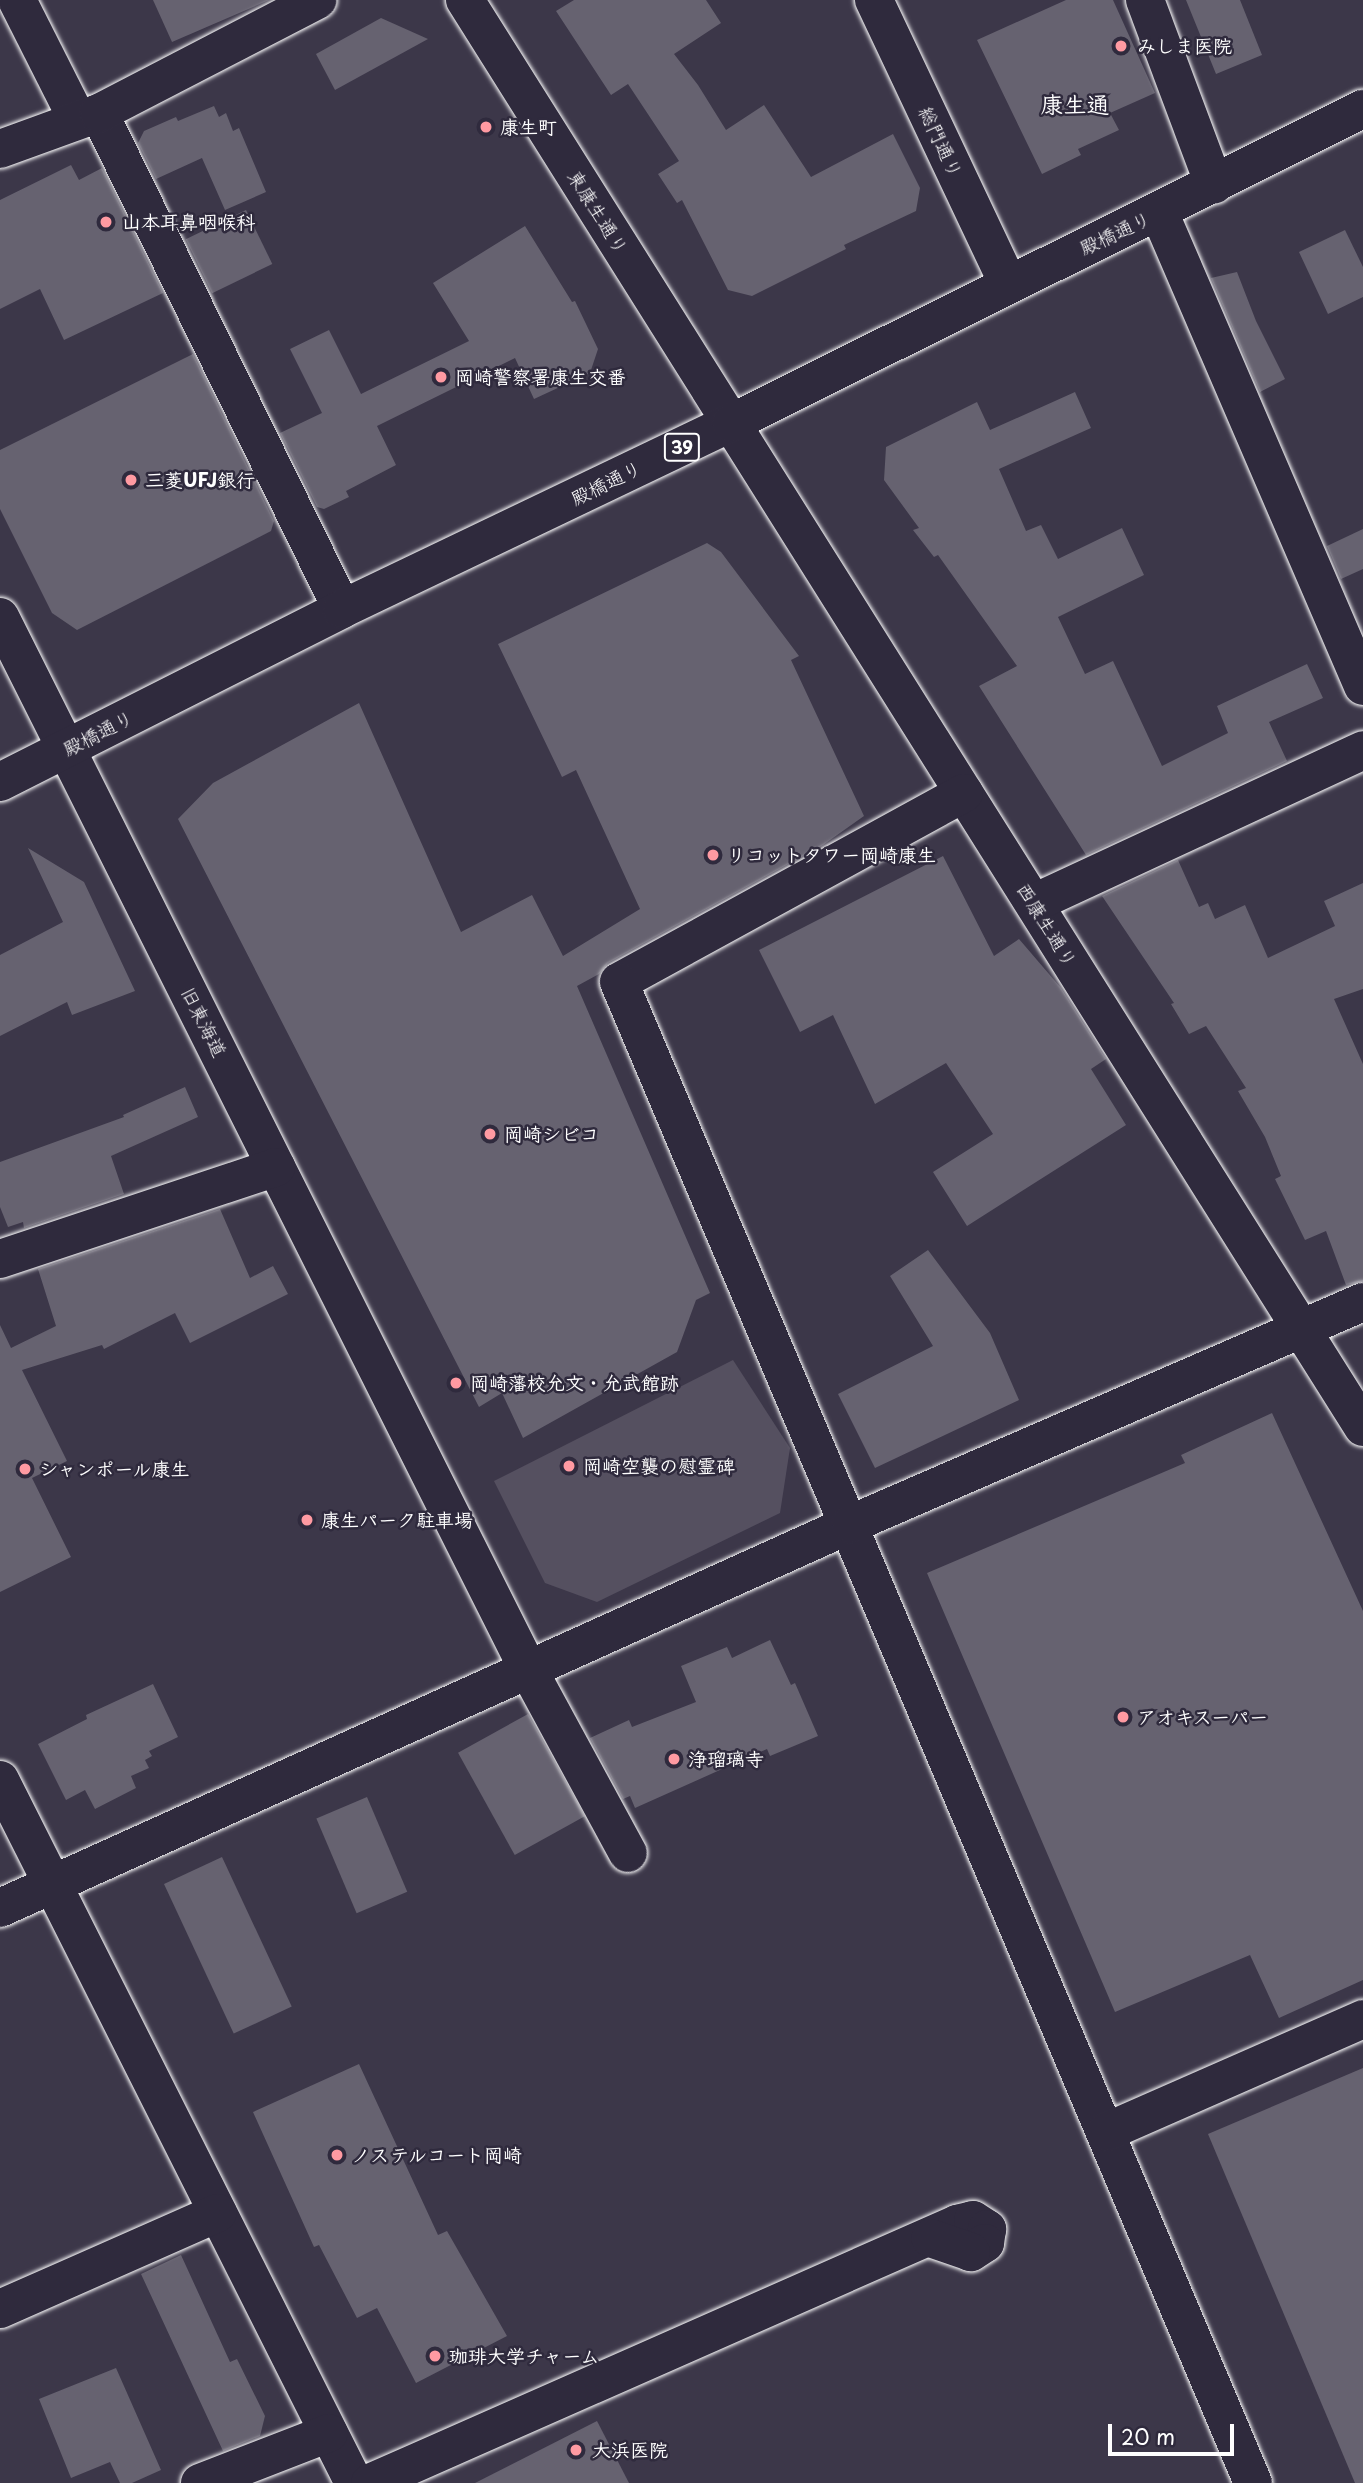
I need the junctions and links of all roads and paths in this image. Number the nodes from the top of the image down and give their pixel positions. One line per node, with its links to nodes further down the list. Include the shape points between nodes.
1 (16, 0): 7 (street)
2 (317, 0): 7 (street)
3 (465, 0): 12 (street, 東康生通り)
4 (874, 0): 11 (street, 総門通り)
5 (1145, 0): 9 (street)
6 (1363, 108): 9 (street, 殿橋通り / 39)
7 (88, 116): 8 (street); 13 (street)
8 (0, 149)
9 (1214, 185): 10 (street, 殿橋通り / 39)
10 (1159, 212): 11 (street, 殿橋通り / 39); 15 (street)
11 (1008, 283): 12 (street, 殿橋通り / 39)
12 (731, 424): 13 (street, 殿橋通り / 39); 19 (street, 西康生通り)
13 (342, 609): 16 (street, 殿橋通り / 39)
14 (0, 617): 16 (street, 旧東海道)
15 (1363, 686)
16 (67, 749): 18 (street, 殿橋通り / 39); 21 (street, 旧東海道)
17 (1363, 750): 20 (street)
18 (0, 782)
19 (964, 793): 20 (street, 西康生通り); 26 (street, via 619,982)
20 (1034, 903): 24 (street, 西康生通り)
21 (276, 1167): 22 (street); 27 (street, 旧東海道)
22 (0, 1259)
23 (1363, 1302): 24 (street)
24 (1301, 1328): 25 (street, 西康生通り); 26 (street)
25 (1363, 1427)
26 (851, 1524): 27 (street); 33 (street)
27 (529, 1671): 29 (street, 旧東海道); 30 (street)
28 (0, 1780): 30 (street)
29 (628, 1853)
30 (52, 1885): 31 (street); 34 (street)
31 (0, 1908)
32 (1363, 2019): 33 (street)
33 (1106, 2132): 41 (street)
34 (218, 2213): 36 (street); 37 (street)
35 (930, 2238): 40 (street)
36 (0, 2309)
37 (329, 2432): 38 (street); 39 (street)
38 (200, 2483)
39 (354, 2483)
40 (370, 2483)
41 (1253, 2483)

